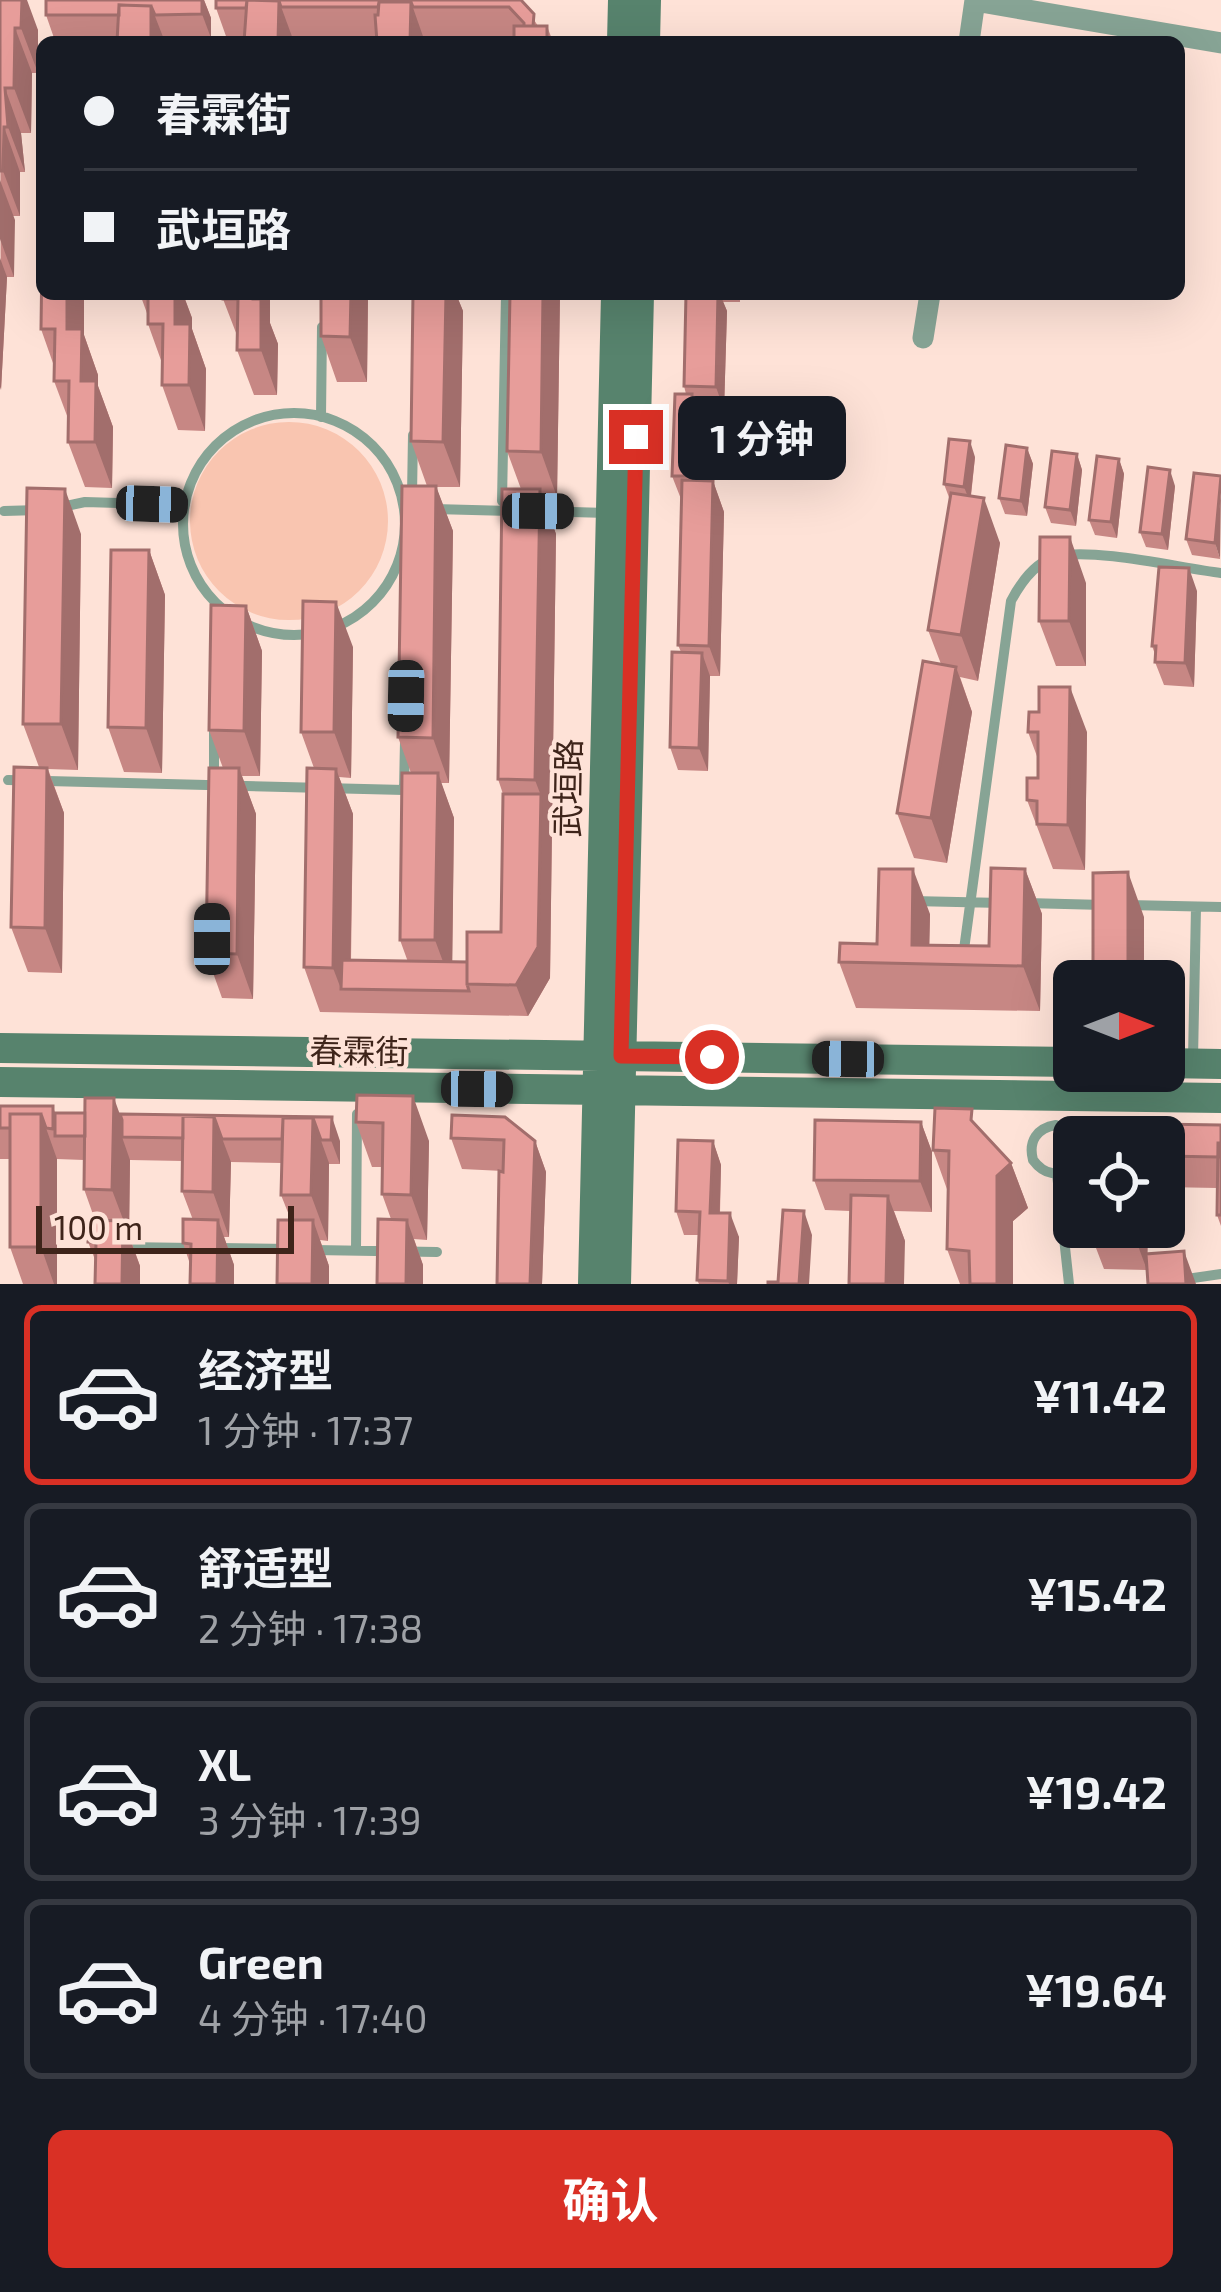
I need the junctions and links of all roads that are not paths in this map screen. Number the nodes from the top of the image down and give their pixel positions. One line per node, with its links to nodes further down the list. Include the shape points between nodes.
1 (622, 0): 4 (main road)
2 (646, 0): 5 (main road)
3 (975, 0): 6 (street); 7 (street)
4 (622, 36)
5 (645, 36)
6 (970, 36)
7 (1181, 36)
8 (1185, 37): 9 (street)
9 (1221, 43)
10 (506, 300): 21 (lane)
11 (616, 300): 22 (main road, 武垣路)
12 (639, 300): 38 (main road, 武垣路)
13 (929, 300): 15 (street)
14 (322, 314): 17 (lane)
15 (923, 338)
16 (414, 413): 19 (lane)
17 (321, 417): 18 (lane, via 281,414 232,432 206,457); 19 (lane, via 376,451)
18 (185, 505): 20 (lane, via 85,502); 25 (lane, via 184,541 195,574 216,603)
19 (407, 509): 21 (lane); 24 (lane); 25 (lane, via 396,568 364,610 305,635)
20 (4, 511)
21 (502, 511): 22 (lane)
22 (611, 513): 38 (main road, 武垣路)
23 (1221, 573): 33 (lane, via 1059,556 1020,585 1011,602)
24 (410, 579)
25 (254, 628): 26 (lane)
26 (232, 634)
27 (214, 717): 30 (lane)
28 (406, 719): 30 (lane, via 404,790)
29 (8, 780): 30 (lane)
30 (214, 785): 31 (lane)
31 (213, 806)
32 (892, 901): 33 (lane)
33 (971, 902): 34 (lane); 36 (lane)
34 (1196, 907): 35 (lane); 40 (lane)
35 (1221, 907)
36 (962, 966)
37 (0, 1048): 38 (main road, 春霖街)
38 (610, 1056): 39 (main road, 春霖街); 43 (main road, 武垣路)
39 (1053, 1062)
40 (1193, 1064)
41 (0, 1082): 42 (main road, 春霖街)
42 (357, 1087): 43 (main road, 春霖街); 50 (lane)
43 (609, 1090): 45 (main road, 春霖街); 53 (main road, 武垣路); 54 (main road, 武垣路)
44 (1221, 1098): 45 (main road, 春霖街)
45 (1056, 1110): 46 (lane); 47 (lane, via 1031,1152 1038,1167)
46 (1060, 1116)
47 (1053, 1173)
48 (119, 1246): 50 (lane)
49 (1066, 1248): 55 (lane)
50 (356, 1250): 51 (lane)
51 (437, 1252)
52 (1221, 1274): 56 (lane)
53 (593, 1284)
54 (616, 1284)
55 (1070, 1284)
56 (1152, 1284)

